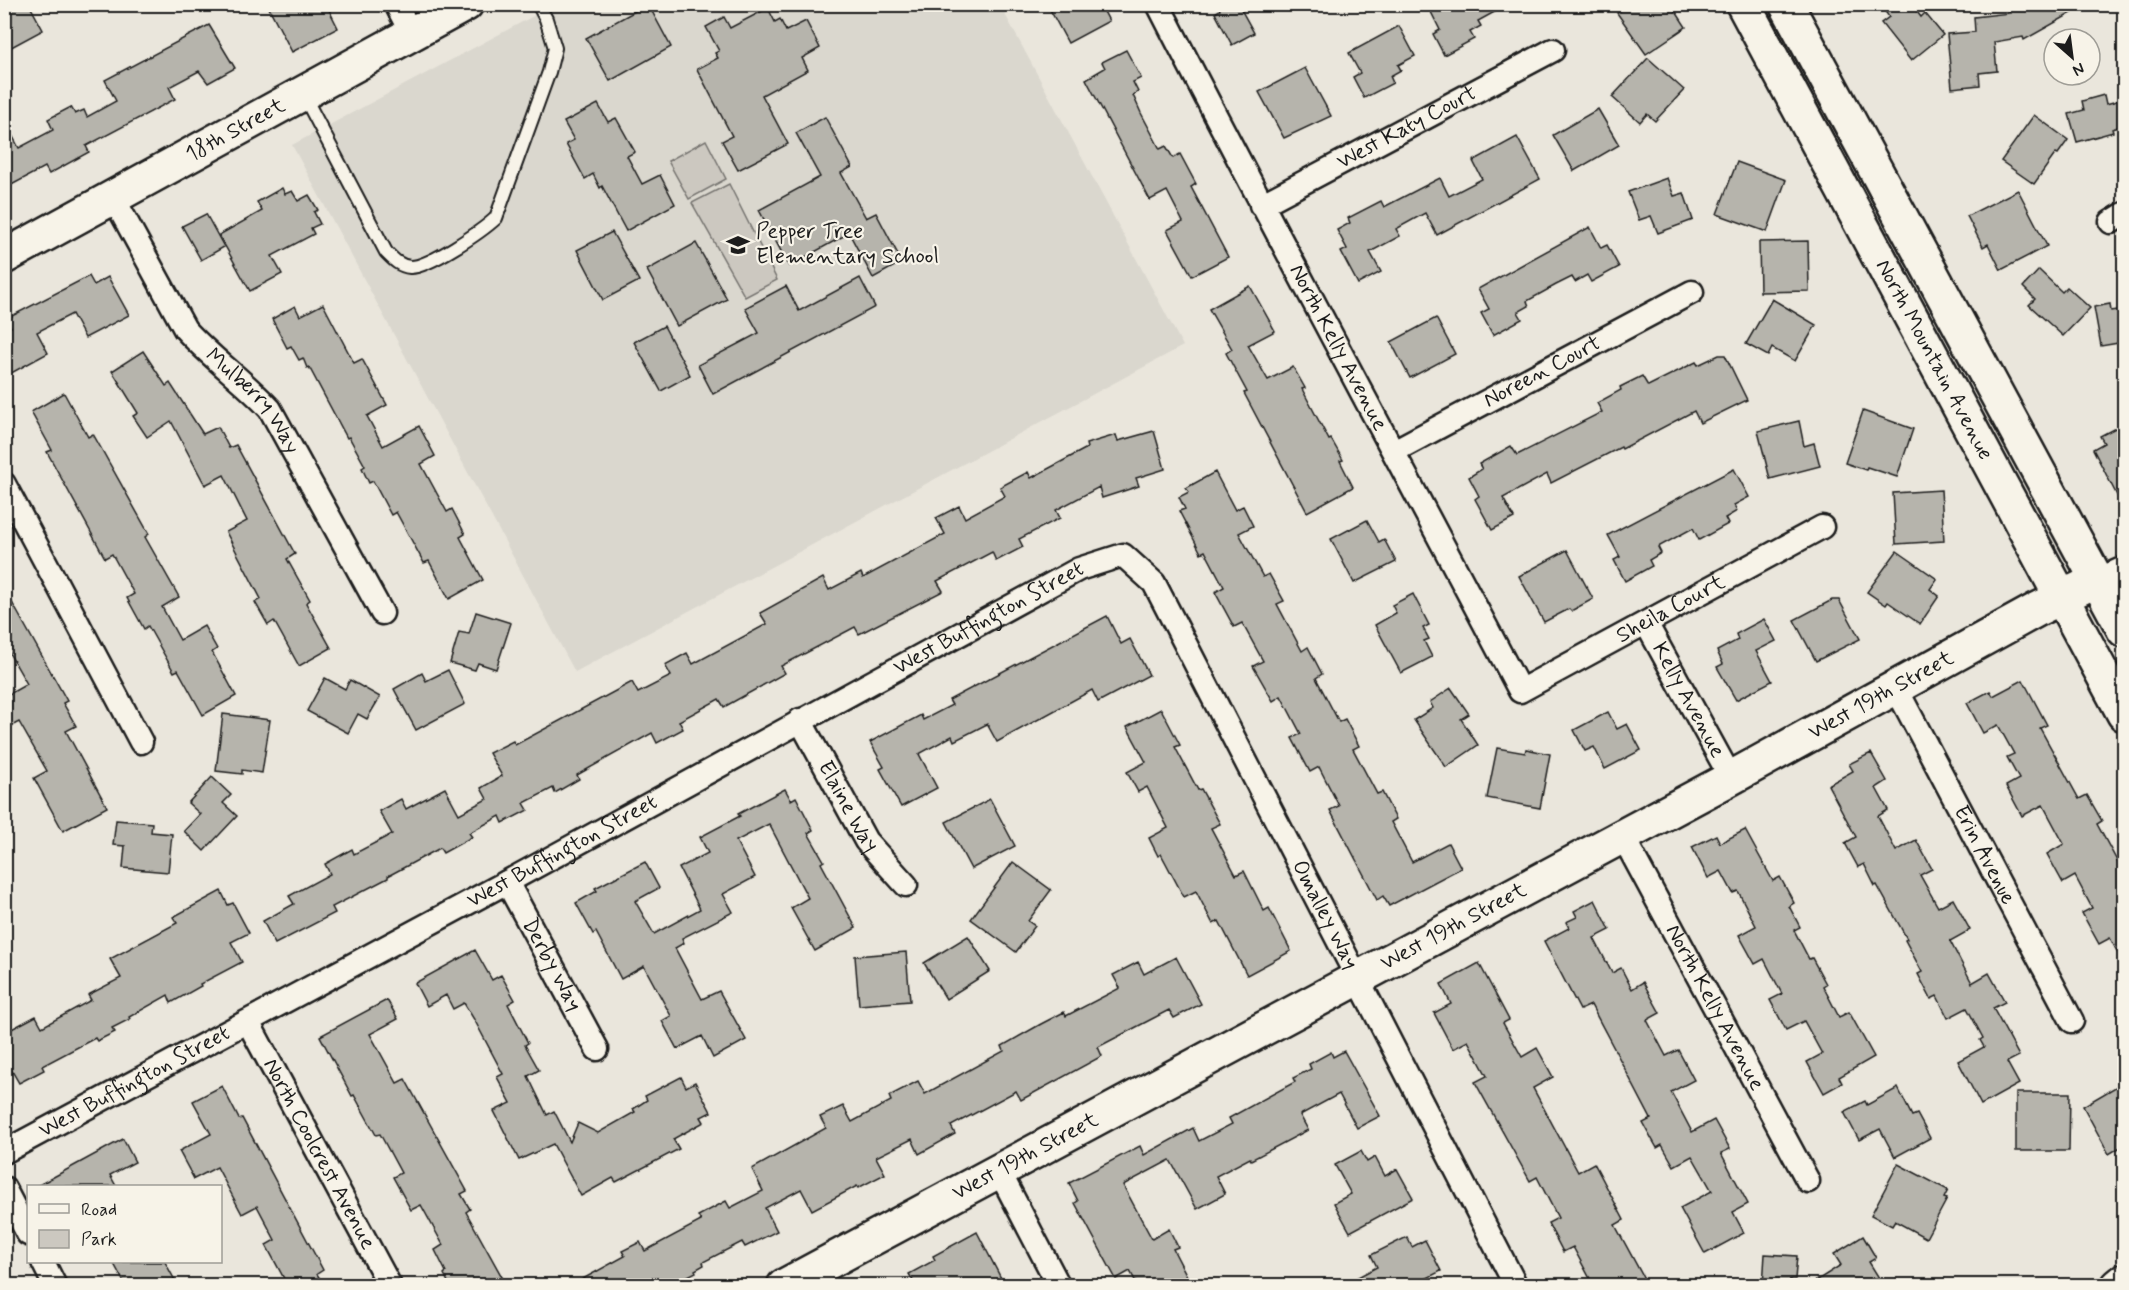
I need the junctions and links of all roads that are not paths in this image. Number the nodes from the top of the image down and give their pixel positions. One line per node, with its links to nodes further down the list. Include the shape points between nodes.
1 (396, 4): 7 (street)
2 (466, 4): 7 (main road, 18th Street)
3 (538, 4): 9 (lane, via 555,48 496,219 478,234 422,265 397,263 386,252)
4 (1158, 4): 11 (street, North Kelly Avenue)
5 (1743, 4): 19 (main road, North Mountain Avenue)
6 (1786, 4): 18 (main road, North Mountain Avenue)
7 (411, 33): 9 (main road, 18th Street)
8 (1553, 50): 11 (street, West Katy Court)
9 (302, 93): 10 (main road, 18th Street)
10 (113, 197): 12 (main road, 18th Street); 20 (street, Mulberry Way, via 185,329 270,409)
11 (1261, 205): 14 (street, North Kelly Avenue)
12 (4, 257)
13 (1692, 292): 14 (street, Noreen Court)
14 (1394, 451): 24 (street, North Kelly Avenue)
15 (4, 484): 27 (street)
16 (1822, 527): 21 (street, Sheila Court)
17 (1124, 555): 26 (street, West Buffington Street, via 1079,569); 32 (street, Omalley Way, via 1154,583)
18 (2111, 574): 19 (main road, West 19th Street); 22 (main road, North Mountain Avenue)
19 (2062, 596): 23 (main road, West 19th Street); 25 (main road, North Mountain Avenue)
20 (381, 613)
21 (1646, 623): 24 (street, Sheila Court); 28 (street, Kelly Avenue)
22 (2124, 630)
23 (1896, 688): 28 (main road, West 19th Street); 33 (street, Erin Avenue)
24 (1520, 691)
25 (2124, 714)
26 (800, 720): 30 (street, West Buffington Street); 31 (street, Elaine Way, via 866,841)
27 (141, 742)
28 (1731, 778): 29 (main road, West 19th Street)
29 (1622, 835): 32 (main road, West 19th Street); 38 (street, North Kelly Avenue)
30 (507, 882): 34 (street, West Buffington Street); 35 (street, Derby Way)
31 (906, 885)
32 (1357, 978): 37 (main road, West 19th Street); 47 (street, Omalley Way)
33 (2072, 1021)
34 (248, 1022): 36 (street, West Buffington Street); 44 (street, North Coolcrest Avenue)
35 (597, 1049)
36 (4, 1152)
37 (999, 1171): 45 (main road, West 19th Street); 46 (street)
38 (1808, 1181)
39 (4, 1188): 40 (street)
40 (27, 1232)
41 (44, 1263): 43 (street)
42 (2124, 1281): 48 (main road)
43 (56, 1286)
44 (390, 1286)
45 (784, 1286)
46 (1059, 1286)
47 (1516, 1286)
48 (2118, 1286)

